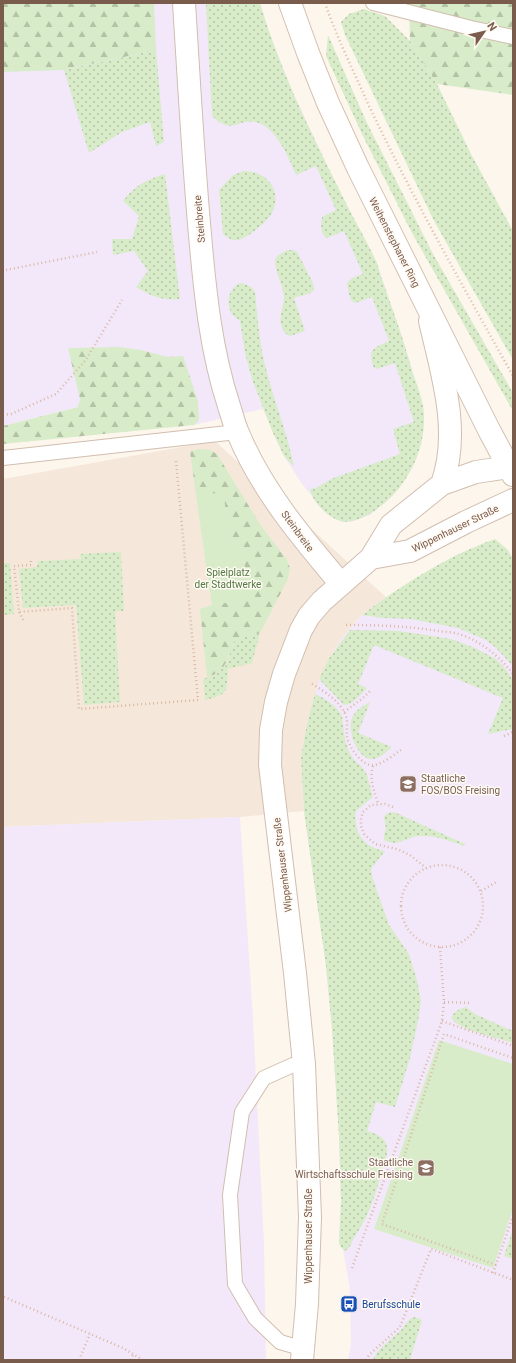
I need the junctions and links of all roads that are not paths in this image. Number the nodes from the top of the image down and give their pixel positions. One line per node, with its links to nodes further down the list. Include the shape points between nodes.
1 (184, 3): 6 (street, Steinbreite, via 194,161 209,318 221,381)
2 (290, 3): 5 (street, Weihenstephaner Ring, via 328,103)
3 (373, 3): 4 (lane)
4 (513, 36)
5 (425, 300): 8 (street, Weihenstephaner Ring); 9 (street, via 448,400 450,442 447,469)
6 (237, 432): 7 (lane); 12 (street, Steinbreite, via 254,466 293,526)
7 (3, 458)
8 (511, 471): 9 (street, via 476,472)
9 (442, 484): 11 (street, via 391,525)
10 (513, 500): 11 (street, Wippenhauser Straße, via 410,551)
11 (371, 558): 12 (street, Wippenhauser Straße)
12 (341, 584): 13 (street, Wippenhauser Straße, via 322,601 301,630 284,674 271,730 270,765)
13 (304, 1064): 14 (street, Wippenhauser Straße, via 310,1217 308,1297); 14 (lane, via 293,1065 264,1078 242,1112 230,1195 235,1284 255,1318 280,1342)
14 (303, 1354)

